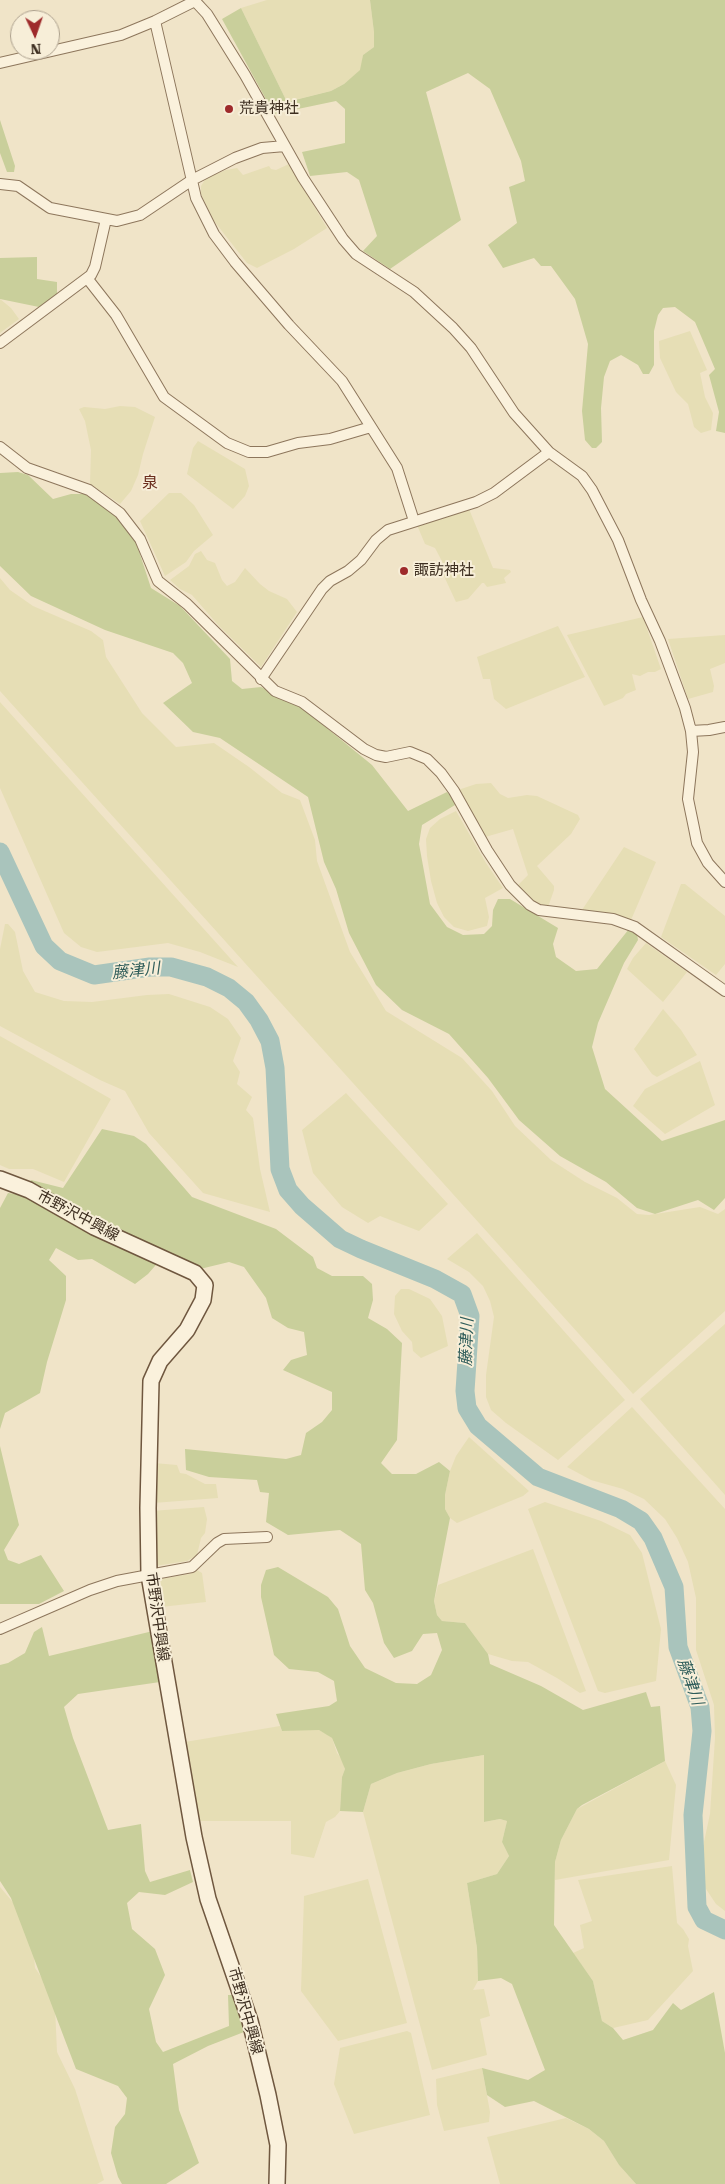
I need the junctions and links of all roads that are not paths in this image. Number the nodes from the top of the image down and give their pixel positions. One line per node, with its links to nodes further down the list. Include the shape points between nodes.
1 (194, 1): 2 (street); 4 (street, via 208,14)
2 (155, 21): 3 (street, via 121,35); 5 (street)
3 (0, 63)
4 (285, 146): 5 (street, via 262,148); 12 (street, via 328,218 356,254 414,292 453,328 471,348 514,413)
5 (192, 180): 7 (street, via 140,215 117,221); 10 (street, via 196,198 219,241 289,325 342,381)
6 (0, 184): 7 (street, via 18,186 50,208)
7 (106, 219): 8 (street, via 95,267)
8 (88, 278): 9 (street); 10 (street, via 116,315 164,397 227,443 249,452 267,452)
9 (0, 343)
10 (371, 427): 13 (street, via 397,468)
11 (0, 447): 14 (street, via 27,468 89,490 120,512 140,539 158,581 187,604)
12 (549, 452): 13 (street, via 494,494); 16 (street, via 582,476 608,519 660,641)
13 (414, 521): 14 (street, via 388,530 361,560 322,589)
14 (261, 679): 18 (street, via 275,691 302,702 376,756 410,752 427,759 454,791 510,885 530,905 540,910 613,918 635,927)
15 (725, 727): 16 (street)
16 (691, 731): 17 (street, via 693,752 688,799 697,844)
17 (725, 882)
18 (725, 991)
19 (0, 1179): 21 (main road, 市野沢中興線, via 29,1190 94,1226 195,1273 205,1285 203,1300 187,1330 160,1361 151,1381)
20 (267, 1537): 21 (street, via 224,1539 192,1567)
21 (149, 1575): 22 (street, via 90,1590); 23 (main road, 市野沢中興線, via 194,1837 208,1899 250,2021 268,2095 278,2145)
22 (0, 1629)
23 (277, 2184)

